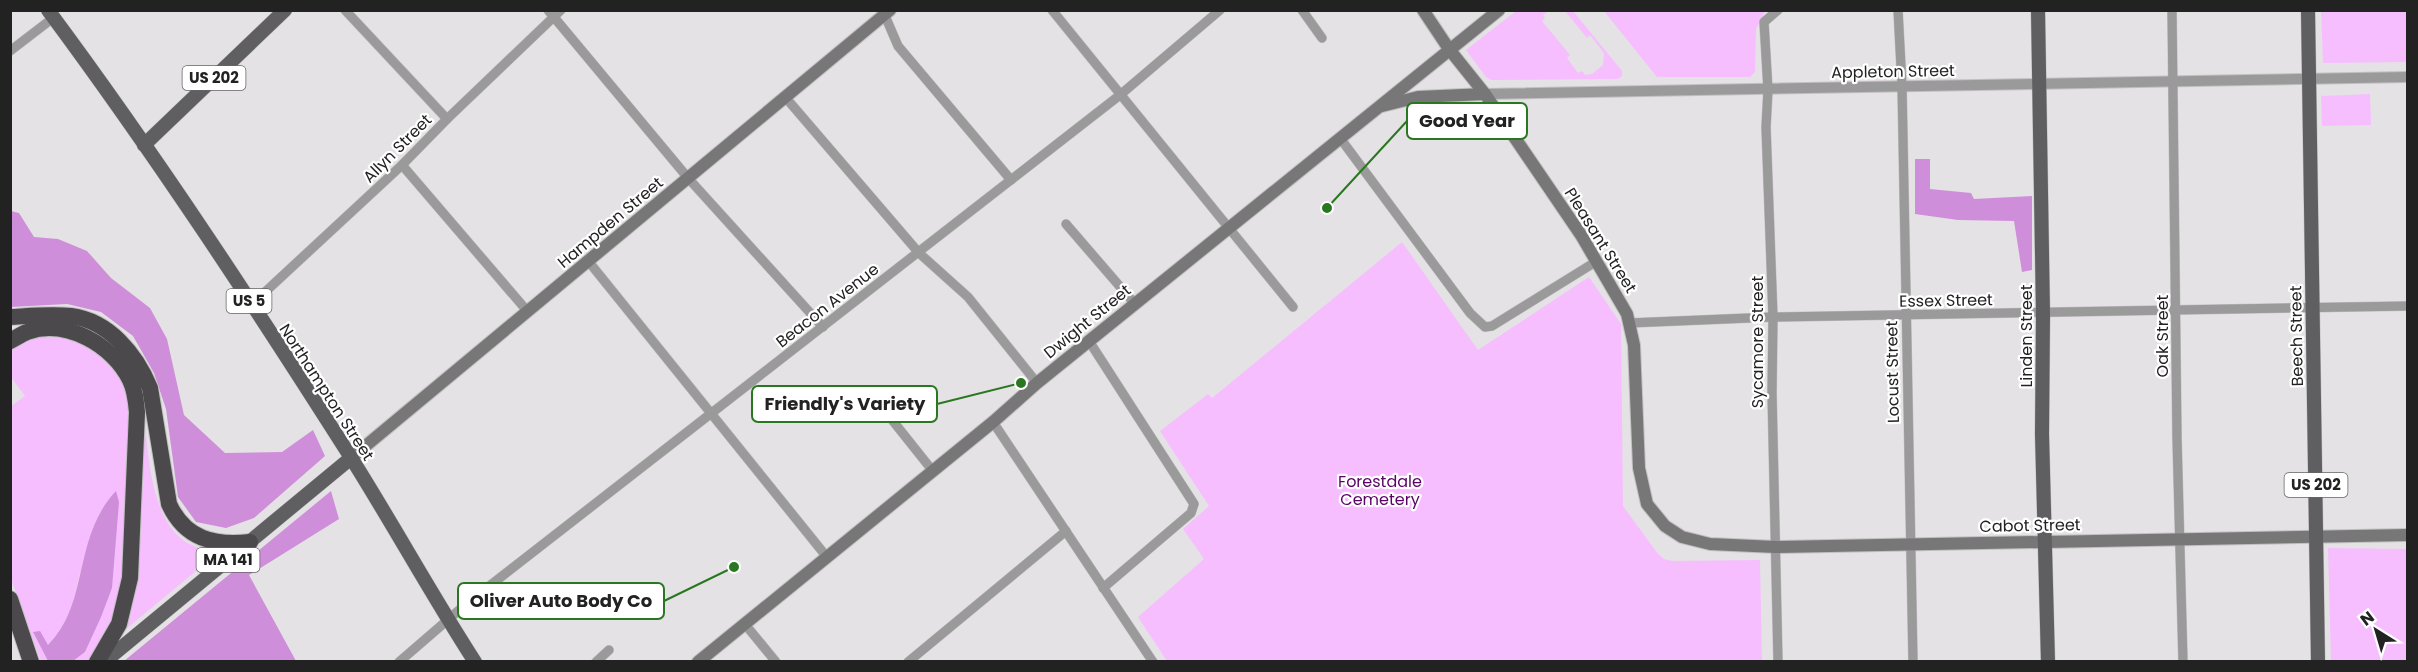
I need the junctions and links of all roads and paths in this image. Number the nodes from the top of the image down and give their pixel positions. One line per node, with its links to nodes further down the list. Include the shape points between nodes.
1 (285, 10): 31 (main road, US 202)
2 (345, 10): 29 (street)
3 (1052, 10): 26 (street)
4 (1220, 10): 26 (street, Beacon Avenue)
5 (1302, 10): 16 (street)
6 (1422, 10): 17 (main road, Pleasant Street)
7 (1499, 10): 17 (main road, Dwight Street)
8 (1778, 10): 24 (street, Sycamore Street, via 1764,22)
9 (1899, 10): 23 (street, Locust Street)
10 (2038, 10): 22 (main road, Linden Street)
11 (2172, 10): 21 (street, Oak Street)
12 (2308, 10): 20 (main road, Beech Street / US 202)
13 (49, 12): 18 (street); 31 (main road, US 5)
14 (885, 12): 27 (main road, Hampden Street / MA 141); 34 (street, via 898,46)
15 (555, 13): 29 (street, Allyn Street); 33 (street)
16 (1322, 38)
17 (1449, 50): 25 (main road, Pleasant Street); 28 (main road, Dwight Street)
18 (10, 51)
19 (2408, 77): 20 (street, Appleton Street)
20 (2309, 78): 21 (street, Appleton Street); 44 (main road, Beech Street / US 202)
21 (2174, 81): 22 (street, Appleton Street); 45 (street, Oak Street)
22 (2040, 85): 23 (street, Appleton Street); 47 (main road, Linden Street)
23 (1902, 86): 24 (street, Appleton Street); 48 (street, Locust Street)
24 (1768, 90): 25 (street, Appleton Street); 50 (street, Sycamore Street)
25 (1485, 94): 28 (main road, Appleton Street, via 1418,97); 38 (main road, Pleasant Street)
26 (1120, 95): 34 (street, Beacon Avenue); 36 (street)
27 (786, 98): 33 (main road, Hampden Street / MA 141); 37 (street)
28 (1379, 107): 30 (main road, Dwight Street)
29 (447, 119): 32 (street, Allyn Street)
30 (1340, 138): 36 (main road, Dwight Street); 38 (street, via 1470,313 1485,327)
31 (144, 145): 41 (main road, Northampton Street / US 5)
32 (402, 165): 41 (street, Allyn Street); 46 (street)
33 (688, 178): 39 (main road, Hampden Street / MA 141); 52 (street)
34 (1011, 180): 37 (street, Beacon Avenue)
35 (1066, 224): 40 (street)
36 (1229, 227): 40 (main road, Dwight Street); 43 (street)
37 (919, 253): 52 (street, Beacon Avenue); 55 (street, via 968,297)
38 (1597, 261): 51 (main road, Pleasant Street)
39 (589, 262): 46 (main road, Hampden Street / MA 141); 57 (street)
40 (1135, 304): 54 (main road, Dwight Street)
41 (251, 305): 59 (main road, Northampton Street / US 5)
42 (2408, 306): 44 (street, Essex Street)
43 (1293, 307)
44 (2312, 308): 45 (street, Essex Street); 64 (main road, Beech Street / US 202)
45 (2177, 310): 47 (street, Essex Street); 65 (street, Oak Street)
46 (528, 312): 59 (main road, Hampden Street / MA 141)
47 (2043, 314): 48 (street, Essex Street); 66 (main road, Linden Street)
48 (1905, 315): 50 (street, Essex Street); 68 (street, Locust Street)
49 (10, 316): 67 (highway, via 72,316 102,327 125,345 150,388 169,504 175,517 207,541)
50 (1773, 316): 51 (street, Essex Street); 69 (street, Sycamore Street)
51 (1629, 323): 61 (main road, Pleasant Street, via 1634,345 1639,468 1647,504)
52 (823, 327): 57 (street, Beacon Avenue)
53 (10, 341): 79 (highway, via 45,329 83,336 99,344 122,366 136,396 130,578 119,624)
54 (1089, 341): 55 (main road, Dwight Street); 71 (street, via 1194,504 1191,513)
55 (1036, 383): 58 (main road, Dwight Street)
56 (877, 401): 60 (street)
57 (711, 413): 70 (street); 73 (street, Beacon Avenue)
58 (993, 422): 60 (main road, Dwight Street); 62 (street)
59 (351, 458): 67 (main road, MA 141); 73 (main road, Northampton Street / US 5)
60 (933, 470): 70 (main road, Dwight Street)
61 (1660, 520): 69 (main road, Cabot Street, via 1682,537 1710,544)
62 (1066, 531): 71 (street); 86 (street)
63 (2408, 535): 64 (main road, Cabot Street)
64 (2317, 536): 65 (main road, Cabot Street); 92 (main road, Beech Street / US 202)
65 (2179, 538): 66 (main road, Cabot Street); 91 (street, Oak Street)
66 (2044, 541): 68 (main road, Cabot Street); 90 (main road, Linden Street)
67 (250, 542): 80 (main road, MA 141)
68 (1910, 543): 69 (main road, Cabot Street); 89 (street, Locust Street)
69 (1776, 547): 88 (street, Sycamore Street)
70 (826, 556): 74 (main road, Dwight Street)
71 (1103, 588): 87 (street)
72 (10, 599): 78 (highway)
73 (448, 619): 81 (street, Beacon Avenue); 82 (main road, Northampton Street / US 5)
74 (744, 623): 84 (main road, Dwight Street); 85 (street)
75 (10, 631): 77 (highway)
76 (609, 650): 83 (street)
77 (26, 662)
78 (31, 662)
79 (97, 662)
80 (104, 662)
81 (399, 662)
82 (475, 662)
83 (596, 662)
84 (698, 662)
85 (776, 662)
86 (908, 662)
87 (1153, 662)
88 (1778, 662)
89 (1913, 662)
90 (2048, 662)
91 (2183, 662)
92 (2318, 662)

